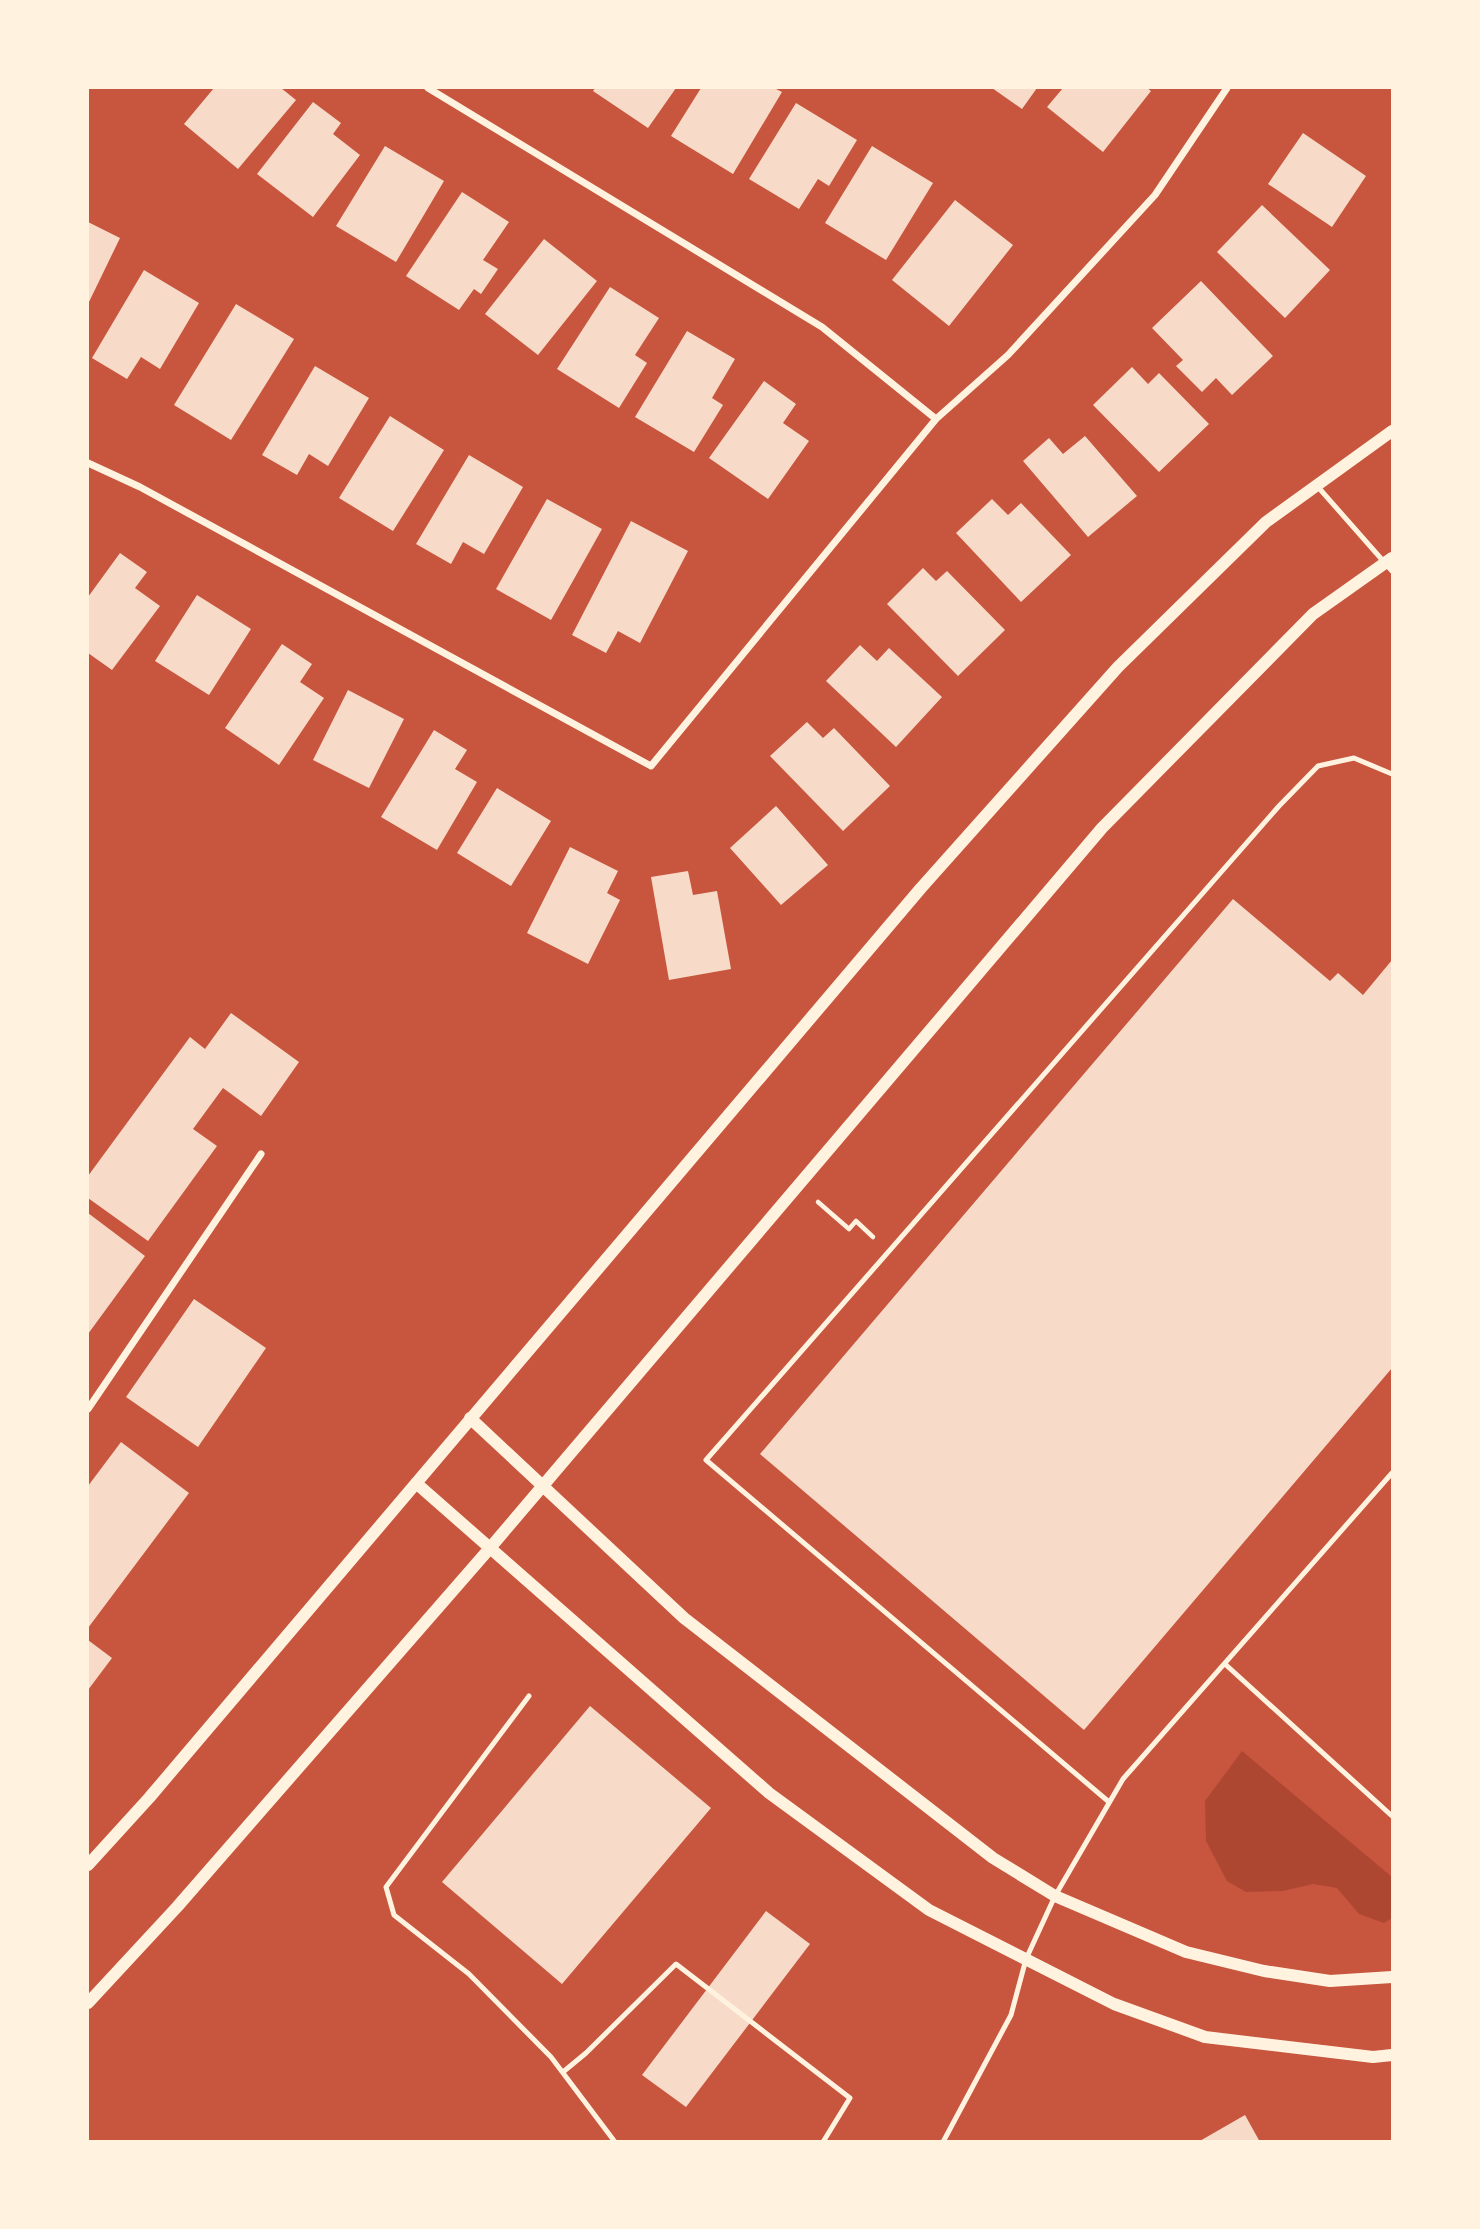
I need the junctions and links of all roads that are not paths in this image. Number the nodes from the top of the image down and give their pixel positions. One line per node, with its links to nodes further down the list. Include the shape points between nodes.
1 (428, 88): 3 (street, via 822,327)
2 (1227, 88): 3 (street, via 1155,195 1007,355)
3 (936, 419): 5 (street, via 651,766 140,487)
4 (1392, 431): 6 (street)
5 (88, 463)
6 (1317, 486): 7 (lane); 11 (street, via 1266,522 1118,667 921,888)
7 (1390, 564): 14 (street, via 1313,614 1102,828)
8 (1392, 774): 18 (lane, via 1354,758 1318,766 706,1460)
9 (261, 1154): 10 (street)
10 (88, 1409)
11 (470, 1419): 13 (street); 14 (street)
12 (1392, 1473): 16 (lane)
13 (416, 1483): 15 (street); 20 (street)
14 (543, 1486): 15 (street); 21 (street, via 684,1618 993,1858)
15 (490, 1548): 22 (street, via 769,1793 929,1910); 24 (street)
16 (1225, 1664): 18 (lane, via 1123,1779); 19 (lane)
17 (529, 1696): 26 (lane, via 386,1887 394,1915 469,1974)
18 (1109, 1802): 21 (lane)
19 (1392, 1816)
20 (88, 1865)
21 (1055, 1896): 22 (lane); 23 (street, via 1186,1952 1264,1971 1330,1981)
22 (1026, 1959): 25 (street, via 1114,2004 1205,2036); 29 (lane, via 1011,2015)
23 (1392, 1977)
24 (88, 2003)
25 (1392, 2056)
26 (563, 2071): 27 (lane); 28 (lane, via 676,1964 850,2098)
27 (615, 2141)
28 (823, 2141)
29 (943, 2141)

